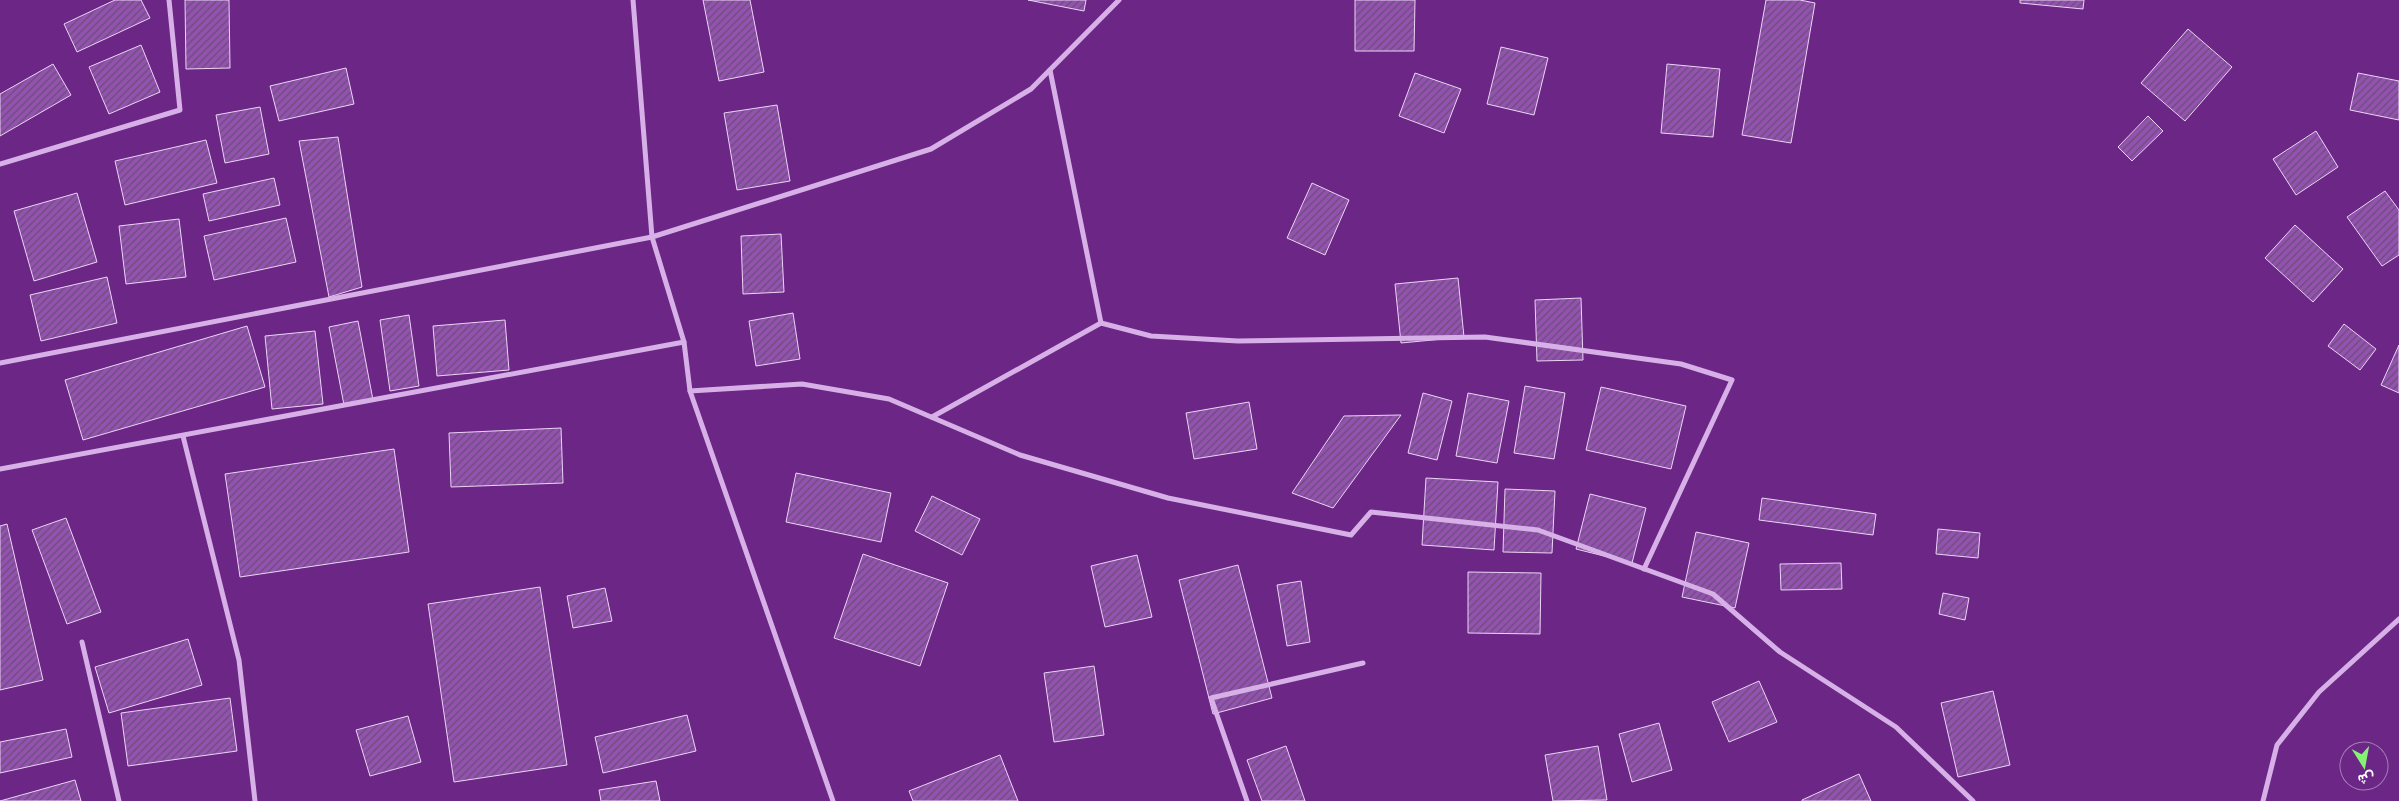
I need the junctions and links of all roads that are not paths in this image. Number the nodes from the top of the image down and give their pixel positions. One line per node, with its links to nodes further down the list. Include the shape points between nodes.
1 (169, 0): 5 (street, via 180,110)
2 (634, 0): 6 (street)
3 (1119, 0): 4 (street)
4 (1050, 70): 6 (street, via 1031,89 931,149); 7 (street)
5 (0, 164)
6 (652, 237): 8 (street); 9 (street)
7 (1101, 323): 11 (street); 14 (street, via 1151,336 1238,342 1484,337 1681,364 1732,380)
8 (684, 342): 10 (street); 12 (street)
9 (0, 363)
10 (690, 391): 11 (street, via 802,384 889,399); 20 (street)
11 (932, 417): 14 (street, via 1020,455 1168,498 1351,535 1371,512 1538,530)
12 (183, 436): 13 (street); 19 (street, via 239,660)
13 (0, 469)
14 (1644, 569): 22 (street, via 1713,594 1780,652 1896,727)
15 (2399, 619): 23 (street, via 2320,692 2277,745)
16 (82, 642): 18 (street)
17 (1363, 664): 21 (street, via 1211,698)
18 (119, 801)
19 (255, 801)
20 (833, 801)
21 (1247, 801)
22 (1973, 801)
23 (2263, 801)

